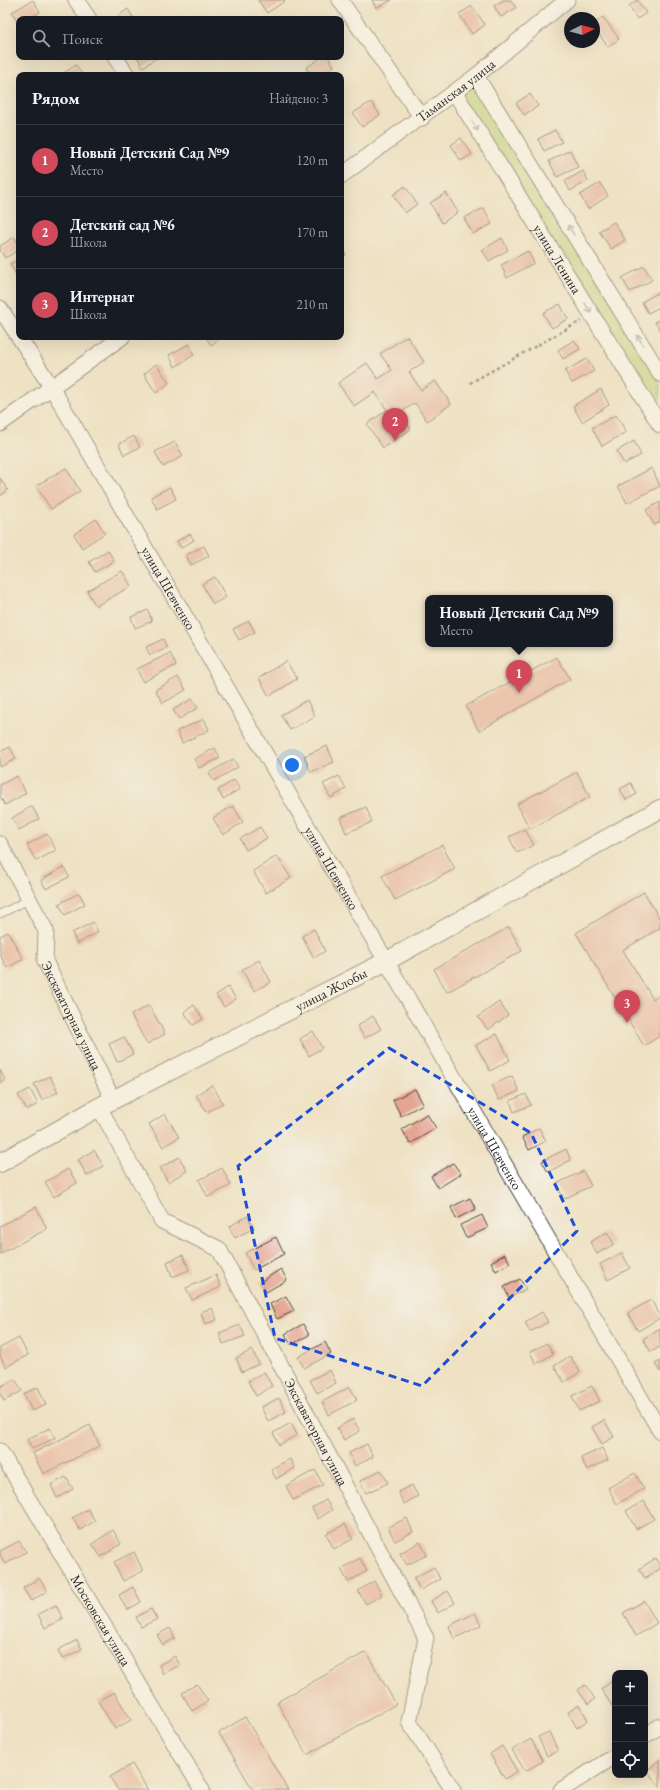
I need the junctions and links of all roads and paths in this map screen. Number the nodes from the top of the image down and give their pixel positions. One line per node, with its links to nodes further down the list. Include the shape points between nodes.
1 (76, 0): 4 (street)
2 (340, 0): 9 (street)
3 (567, 0): 7 (street, Таманская улица)
4 (87, 16)
5 (117, 60): 6 (street)
6 (125, 72)
7 (476, 76): 8 (street, Таманская улица); 16 (street, улица Ленина, one-way to 7)
8 (455, 92): 9 (street, Таманская улица); 12 (street, улица Ленина, one-way to 12)
9 (422, 118): 10 (street, Таманская улица)
10 (344, 174)
11 (0, 308): 13 (street, улица Шевченко)
12 (592, 315): 17 (path); 20 (street, улица Ленина)
13 (16, 333)
14 (21, 340): 18 (street, улица Шевченко)
15 (118, 340): 18 (street)
16 (660, 374)
17 (470, 383)
18 (52, 388): 19 (street); 25 (street, улица Шевченко)
19 (0, 424)
20 (660, 425)
21 (660, 809): 25 (street, улица Жлобы)
22 (0, 844): 23 (street, Экскаваторная улица)
23 (30, 899): 24 (lane); 26 (street, Экскаваторная улица, via 46,931 45,961)
24 (0, 914)
25 (385, 962): 26 (street, улица Жлобы); 28 (street, улица Шевченко)
26 (106, 1103): 27 (street, улица Жлобы); 34 (street, Экскаваторная улица, via 162,1221 219,1249 426,1638 409,1722)
27 (0, 1163)
28 (660, 1431)
29 (0, 1451): 33 (street, Московская улица)
30 (660, 1726): 31 (street)
31 (648, 1734)
32 (612, 1758): 35 (street)
33 (202, 1790)
34 (454, 1790)
35 (561, 1790)

